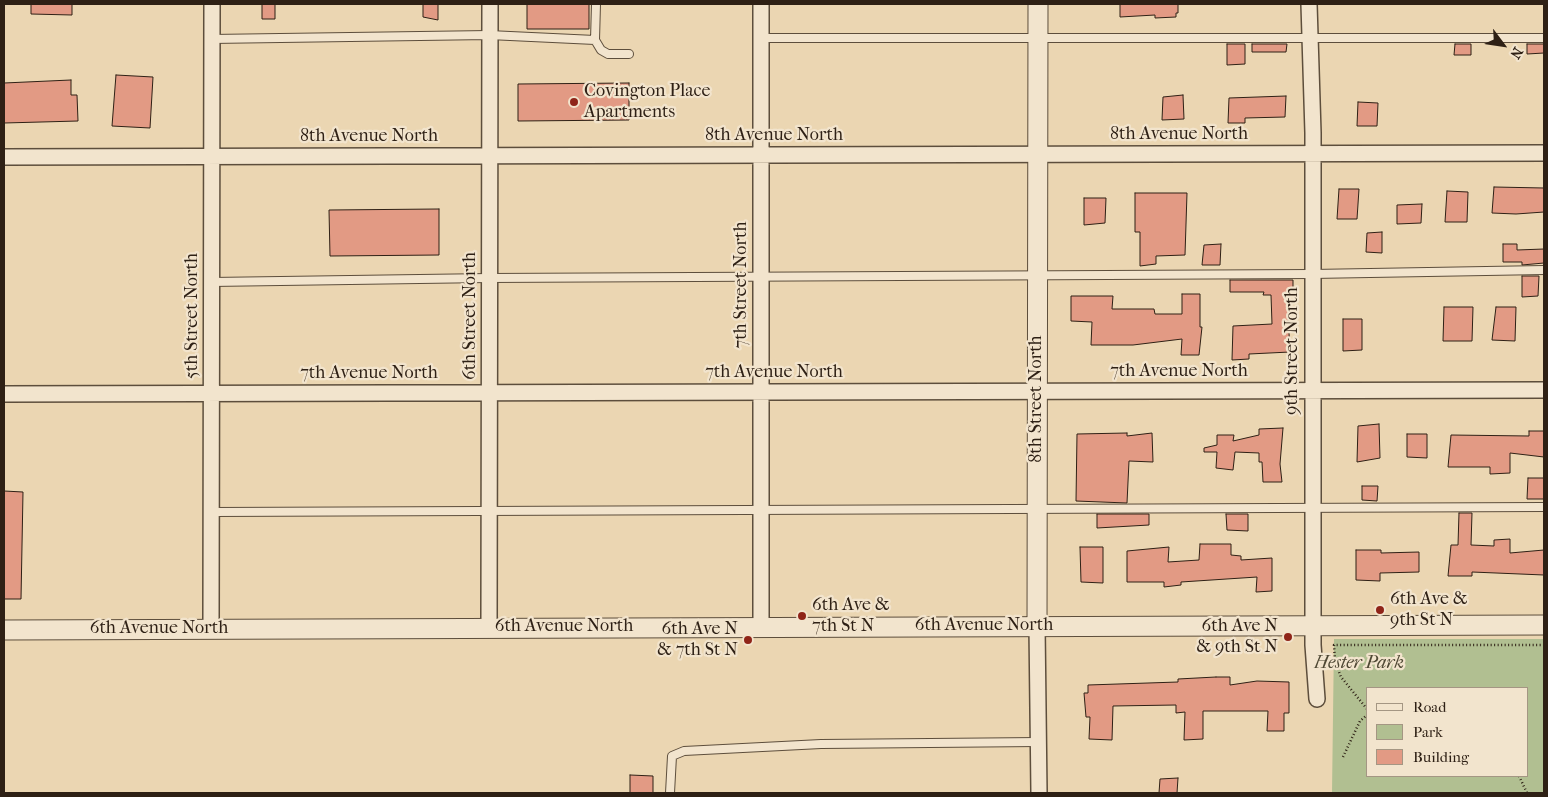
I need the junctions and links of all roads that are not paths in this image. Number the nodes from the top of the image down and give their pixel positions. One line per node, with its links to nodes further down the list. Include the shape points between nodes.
1 (212, 4): 11 (street, 5th Street North)
2 (490, 4): 7 (street, 6th Street North)
3 (596, 4): 13 (lane)
4 (761, 4): 8 (street, 7th Street North)
5 (1038, 4): 12 (street, 8th Street North)
6 (1309, 4): 9 (street, 9th Street North)
7 (489, 36): 11 (lane); 13 (lane); 18 (street, 6th Street North)
8 (761, 38): 12 (lane); 19 (street, 7th Street North)
9 (1310, 38): 10 (lane); 12 (lane); 15 (street, 9th Street North)
10 (1544, 38)
11 (211, 39): 20 (street, 5th Street North)
12 (1038, 39): 17 (street, 8th Street North)
13 (595, 40): 14 (lane, via 608,54)
14 (629, 54)
15 (1312, 153): 16 (street, 8th Avenue North); 17 (street, 8th Avenue North); 24 (street, 9th Street North)
16 (1544, 153)
17 (1037, 154): 19 (street, 8th Avenue North); 23 (street, 8th Street North)
18 (489, 155): 19 (street, 8th Avenue North); 20 (street, 8th Avenue North); 26 (street, 6th Street North)
19 (761, 155): 25 (street, 7th Street North)
20 (212, 156): 21 (street, 8th Avenue North); 27 (street, 5th Street North)
21 (4, 157)
22 (1544, 270): 24 (lane)
23 (1037, 274): 24 (lane); 25 (lane); 30 (street, 8th Street North)
24 (1312, 274): 28 (street, 9th Street North)
25 (761, 277): 26 (lane); 31 (street, 7th Street North)
26 (490, 278): 27 (lane); 33 (street, 6th Street North)
27 (212, 282): 32 (street, 5th Street North)
28 (1311, 390): 29 (street, 7th Avenue North); 30 (street, 7th Avenue North); 36 (street, 9th Street North)
29 (1544, 390)
30 (1038, 391): 31 (street, 7th Avenue North); 37 (street, 8th Street North)
31 (761, 392): 33 (street, 7th Avenue North); 39 (street, 7th Street North)
32 (212, 393): 33 (street, 7th Avenue North); 34 (street, 7th Avenue North); 40 (street, 5th Street North)
33 (489, 393): 38 (street, 6th Street North)
34 (4, 394)
35 (1544, 507): 36 (lane)
36 (1312, 508): 37 (lane); 41 (street, 9th Street North)
37 (1037, 510): 39 (lane); 43 (street, 8th Street North)
38 (489, 511): 39 (lane); 40 (lane); 46 (street, 6th Street North)
39 (761, 511): 44 (street, 7th Street North)
40 (212, 512): 45 (street, 5th Street North)
41 (1313, 625): 42 (street, 6th Avenue North); 43 (street, 6th Avenue North); 48 (street, 9th Street North)
42 (1544, 625)
43 (1037, 626): 44 (street, 6th Avenue North); 49 (street, 8th Street North)
44 (761, 627): 46 (street, 6th Avenue North)
45 (212, 628): 46 (street, 6th Avenue North); 47 (street, 6th Avenue North)
46 (489, 628)
47 (4, 630)
48 (1317, 699)
49 (1039, 742): 50 (lane, via 820,744 684,751 672,756); 51 (street, 8th Street North)
50 (670, 793)
51 (1039, 793)

